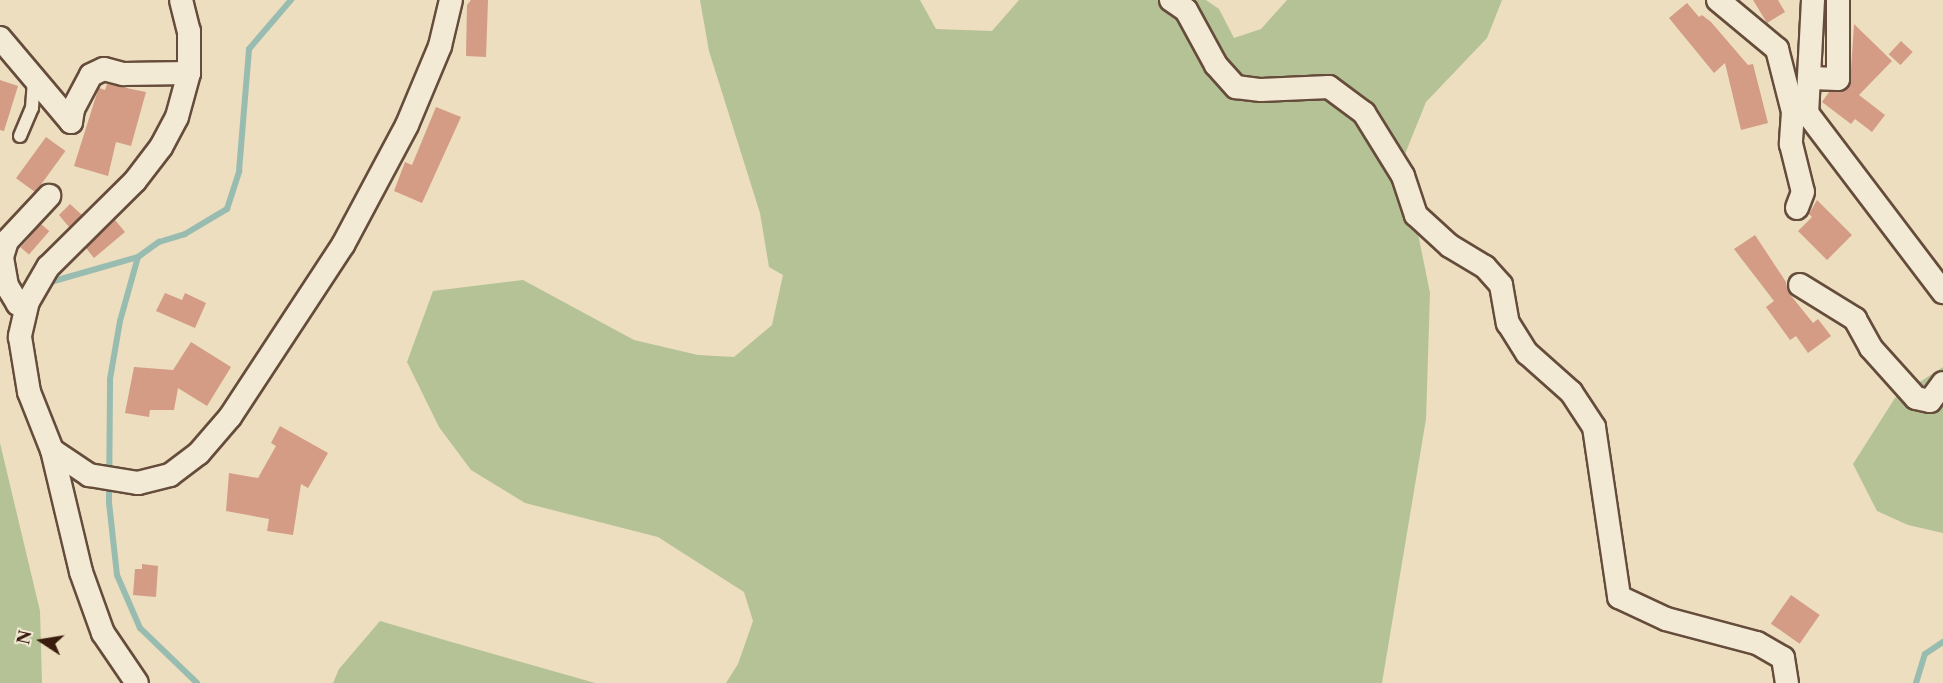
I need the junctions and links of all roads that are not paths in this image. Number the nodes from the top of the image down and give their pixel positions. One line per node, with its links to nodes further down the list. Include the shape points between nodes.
1 (181, 0): 8 (street, via 189,31)
2 (451, 0): 19 (street, via 440,46 406,125 343,245 230,417 199,453 170,475 138,483 89,475)
3 (1171, 0): 21 (street, via 1186,10 1216,65 1236,87 1329,87 1364,113 1403,176 1416,214 1450,246 1485,267 1501,285 1508,323 1527,353 1571,392 1594,427 1619,597 1666,619 1757,644 1783,658)
4 (1718, 0): 11 (street, via 1777,49)
5 (1814, 0): 10 (street)
6 (1838, 0): 10 (street, via 1838,80)
7 (0, 38): 9 (street)
8 (189, 73): 9 (street, via 98,72 91,75 79,95 71,122); 17 (street, via 188,88 161,147 135,181)
9 (34, 77): 12 (lane, via 32,108)
10 (1810, 78): 11 (street)
11 (1800, 113): 14 (street, via 1791,144 1803,192); 16 (street)
12 (20, 136)
13 (49, 196): 17 (street, via 7,241 2,257)
14 (1797, 208)
15 (1800, 285): 18 (street, via 1855,319 1871,348 1916,398 1930,401)
16 (1943, 292)
17 (19, 298): 19 (street, via 20,337 29,392)
18 (1943, 383)
19 (52, 450): 20 (street, via 81,572 99,623)
20 (137, 683)
21 (1787, 683)

